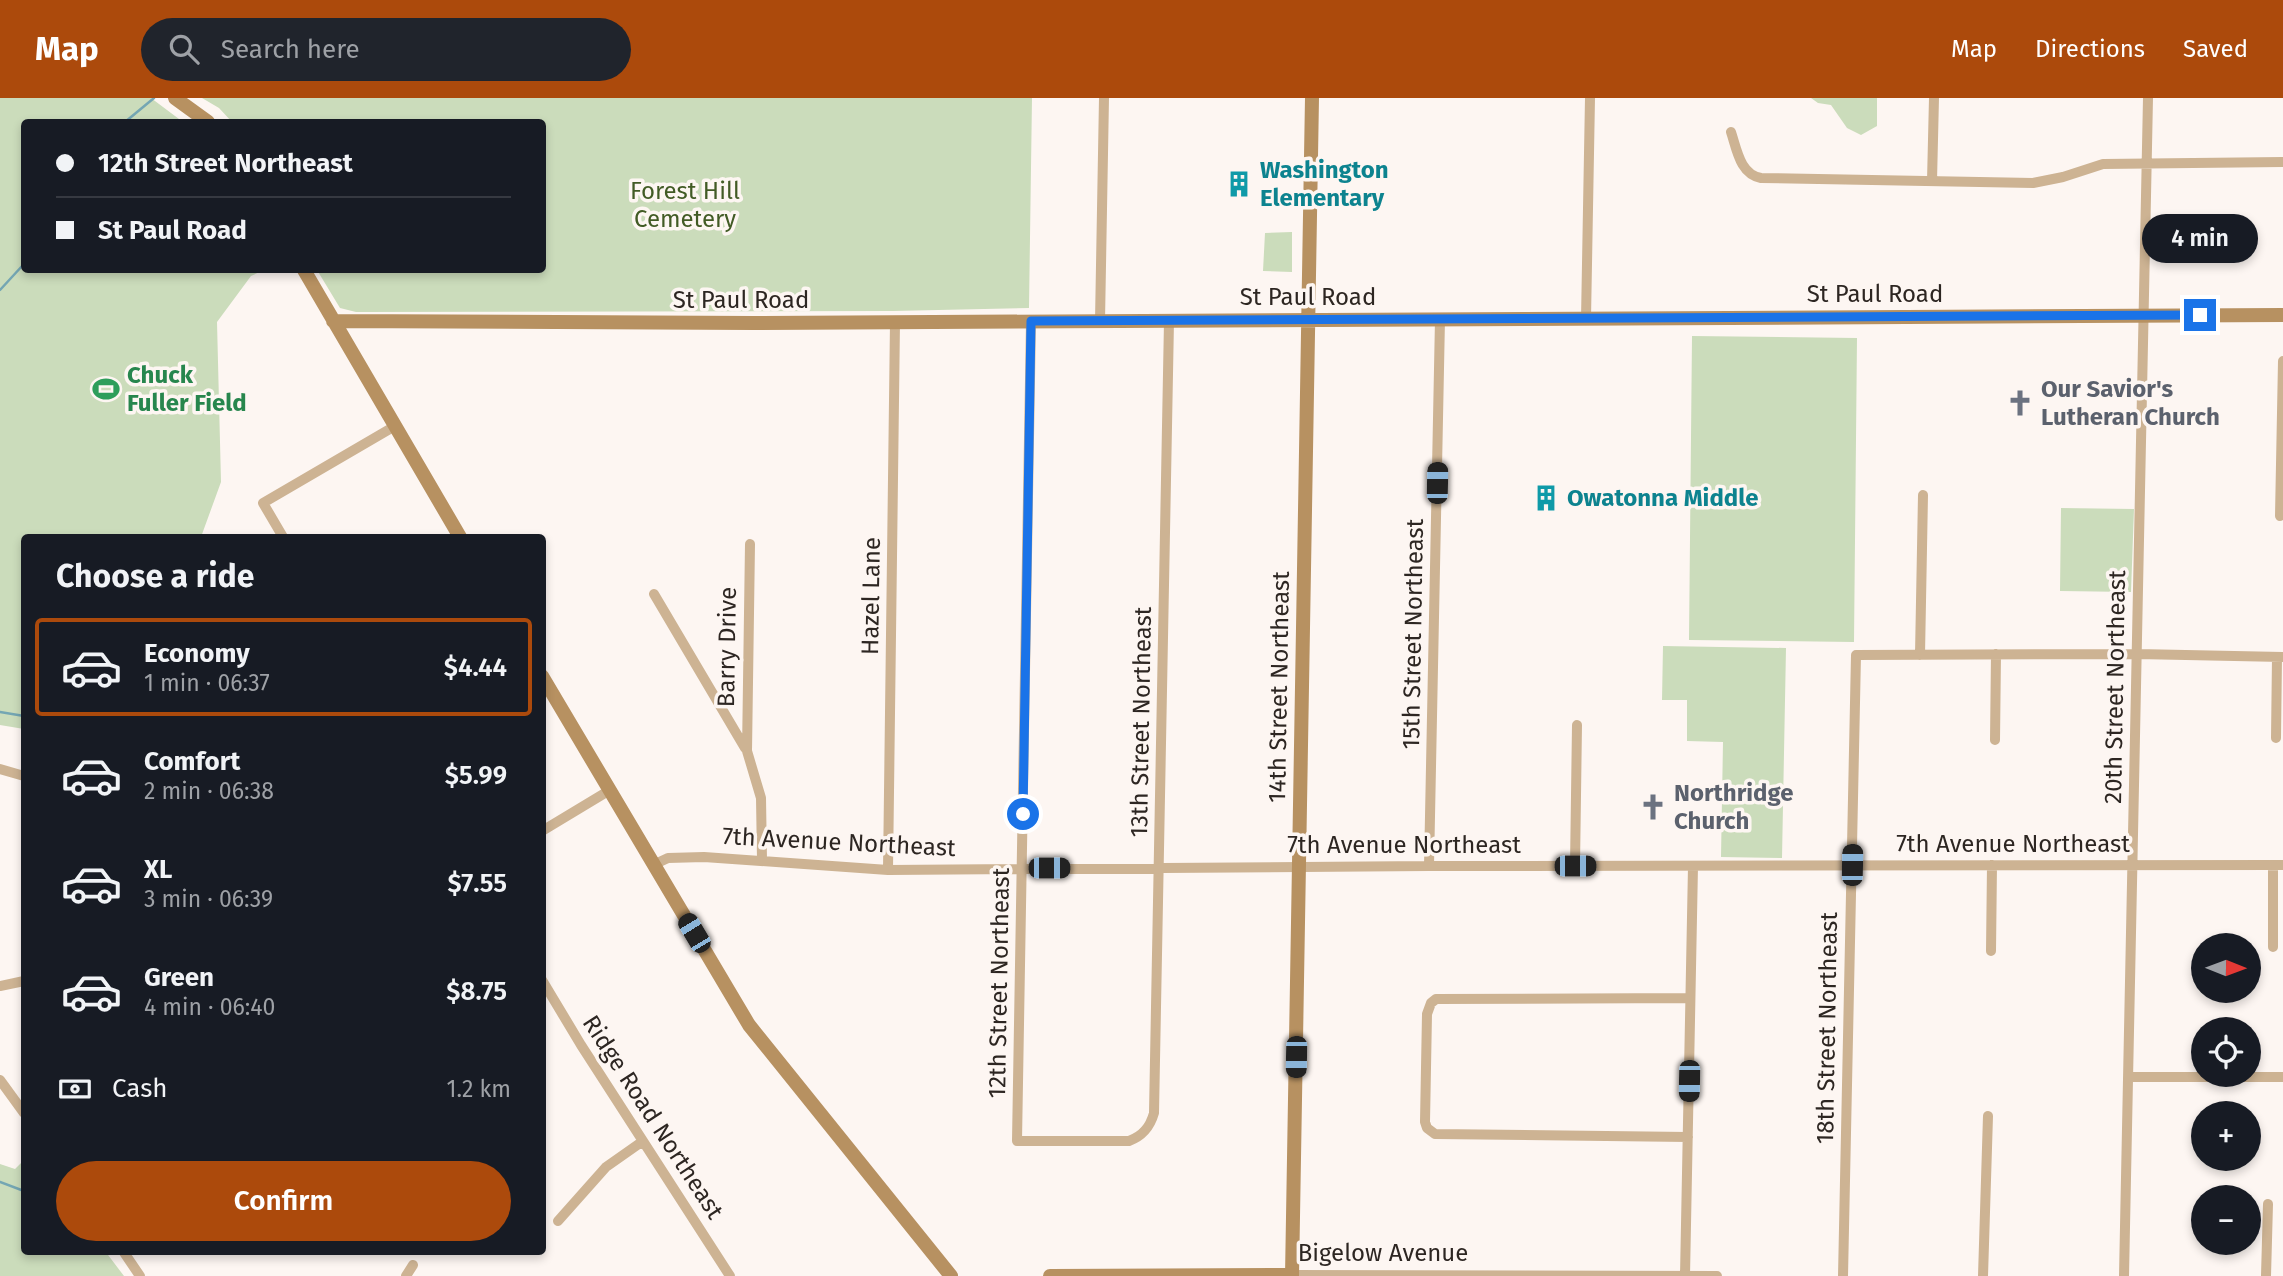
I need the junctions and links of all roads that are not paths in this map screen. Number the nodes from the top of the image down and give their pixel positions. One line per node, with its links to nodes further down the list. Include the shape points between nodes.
1 (1104, 98): 20 (street)
2 (1312, 98): 17 (street, 14th Street Northeast)
3 (1590, 98): 16 (street)
4 (1934, 98): 11 (street)
5 (2148, 98): 10 (street, 20th Street Northeast)
6 (178, 100): 7 (street)
7 (204, 119)
8 (1731, 132): 11 (street, via 1743,167 1754,177)
9 (2283, 162): 10 (street)
10 (2147, 163): 11 (street, via 2103,164 2034,183); 14 (street, 20th Street Northeast)
11 (1932, 181)
12 (306, 273): 18 (street)
13 (2283, 315): 14 (street, St Paul Road)
14 (2144, 316): 16 (street, St Paul Road); 32 (street, 20th Street Northeast)
15 (1440, 319): 16 (street, St Paul Road); 17 (street, St Paul Road); 50 (street, 15th Street Northeast)
16 (1586, 319)
17 (1308, 320): 21 (street, St Paul Road); 54 (street, 14th Street Northeast)
18 (333, 321): 22 (street, St Paul Road); 24 (street)
19 (1031, 321): 20 (street, St Paul Road); 22 (street, St Paul Road); 55 (street, 12th Street Northeast)
20 (1100, 321): 21 (street, St Paul Road)
21 (1169, 321): 53 (street, 13th Street Northeast)
22 (895, 322): 56 (street, Hazel Lane)
23 (2283, 361): 26 (street)
24 (395, 426): 27 (street, via 263,503); 28 (street)
25 (1923, 495): 33 (street)
26 (2280, 516)
27 (281, 534)
28 (458, 534)
29 (750, 544): 39 (street, Barry Drive)
30 (654, 594): 39 (street, Barry Drive)
31 (1996, 654): 32 (street); 33 (street); 38 (street)
32 (2137, 654): 34 (street); 48 (street, 20th Street Northeast)
33 (1920, 655): 46 (street, 18th Street Northeast, via 1856,655)
34 (2280, 657): 37 (street)
35 (546, 683): 42 (street)
36 (1577, 725): 51 (street)
37 (2276, 738)
38 (1995, 740)
39 (747, 751): 44 (street, Barry Drive, via 761,797)
40 (0, 769): 41 (street)
41 (21, 775)
42 (610, 790): 43 (street); 45 (street)
43 (546, 829)
44 (762, 860): 45 (street, 7th Avenue Northeast, via 704,857 668,859); 56 (street, 7th Avenue Northeast)
45 (653, 865): 79 (street, via 749,1025)
46 (1852, 865): 47 (street, 7th Avenue Northeast); 52 (street, 7th Avenue Northeast); 84 (street, 18th Street Northeast)
47 (1992, 865): 48 (street, 7th Avenue Northeast); 58 (street)
48 (2133, 865): 49 (street, 7th Avenue Northeast); 63 (street, 20th Street Northeast)
49 (2278, 865): 57 (street)
50 (1429, 866): 51 (street, 7th Avenue Northeast); 54 (street, 7th Avenue Northeast)
51 (1575, 866): 52 (street, 7th Avenue Northeast)
52 (1693, 866): 62 (street)
53 (1159, 867): 54 (street, 7th Avenue Northeast); 55 (street, 7th Avenue Northeast); 70 (street, 13th Street Northeast, via 1151,1124 1129,1141)
54 (1299, 867): 75 (street, 14th Street Northeast)
55 (1022, 868): 56 (street, 7th Avenue Northeast); 70 (street, 12th Street Northeast)
56 (888, 870)
57 (2273, 947)
58 (1990, 951)
59 (21, 982): 60 (street)
60 (0, 986)
61 (546, 987): 69 (street, Ridge Road Northeast)
62 (1690, 998): 68 (street); 68 (street, via 1436,999 1427,1014 1425,1122 1440,1136)
63 (2128, 1077): 64 (street); 86 (street, 20th Street Northeast)
64 (2283, 1077)
65 (0, 1080): 66 (street)
66 (21, 1109)
67 (1988, 1116): 85 (street)
68 (1688, 1137): 82 (street)
69 (643, 1141): 72 (street, via 606,1167); 78 (street, Ridge Road Northeast)
70 (1017, 1141)
71 (2268, 1204): 87 (street)
72 (558, 1221)
73 (126, 1255): 76 (street)
74 (414, 1265): 77 (street)
75 (1292, 1275): 80 (street, Bigelow Avenue); 81 (street, Bigelow Avenue)
76 (140, 1276)
77 (406, 1276)
78 (730, 1276)
79 (951, 1276)
80 (1050, 1276)
81 (1569, 1276): 82 (street, Bigelow Avenue)
82 (1685, 1276): 83 (street, Bigelow Avenue)
83 (1717, 1276)
84 (1843, 1276)
85 (1983, 1276)
86 (2124, 1276)
87 (2266, 1276)

